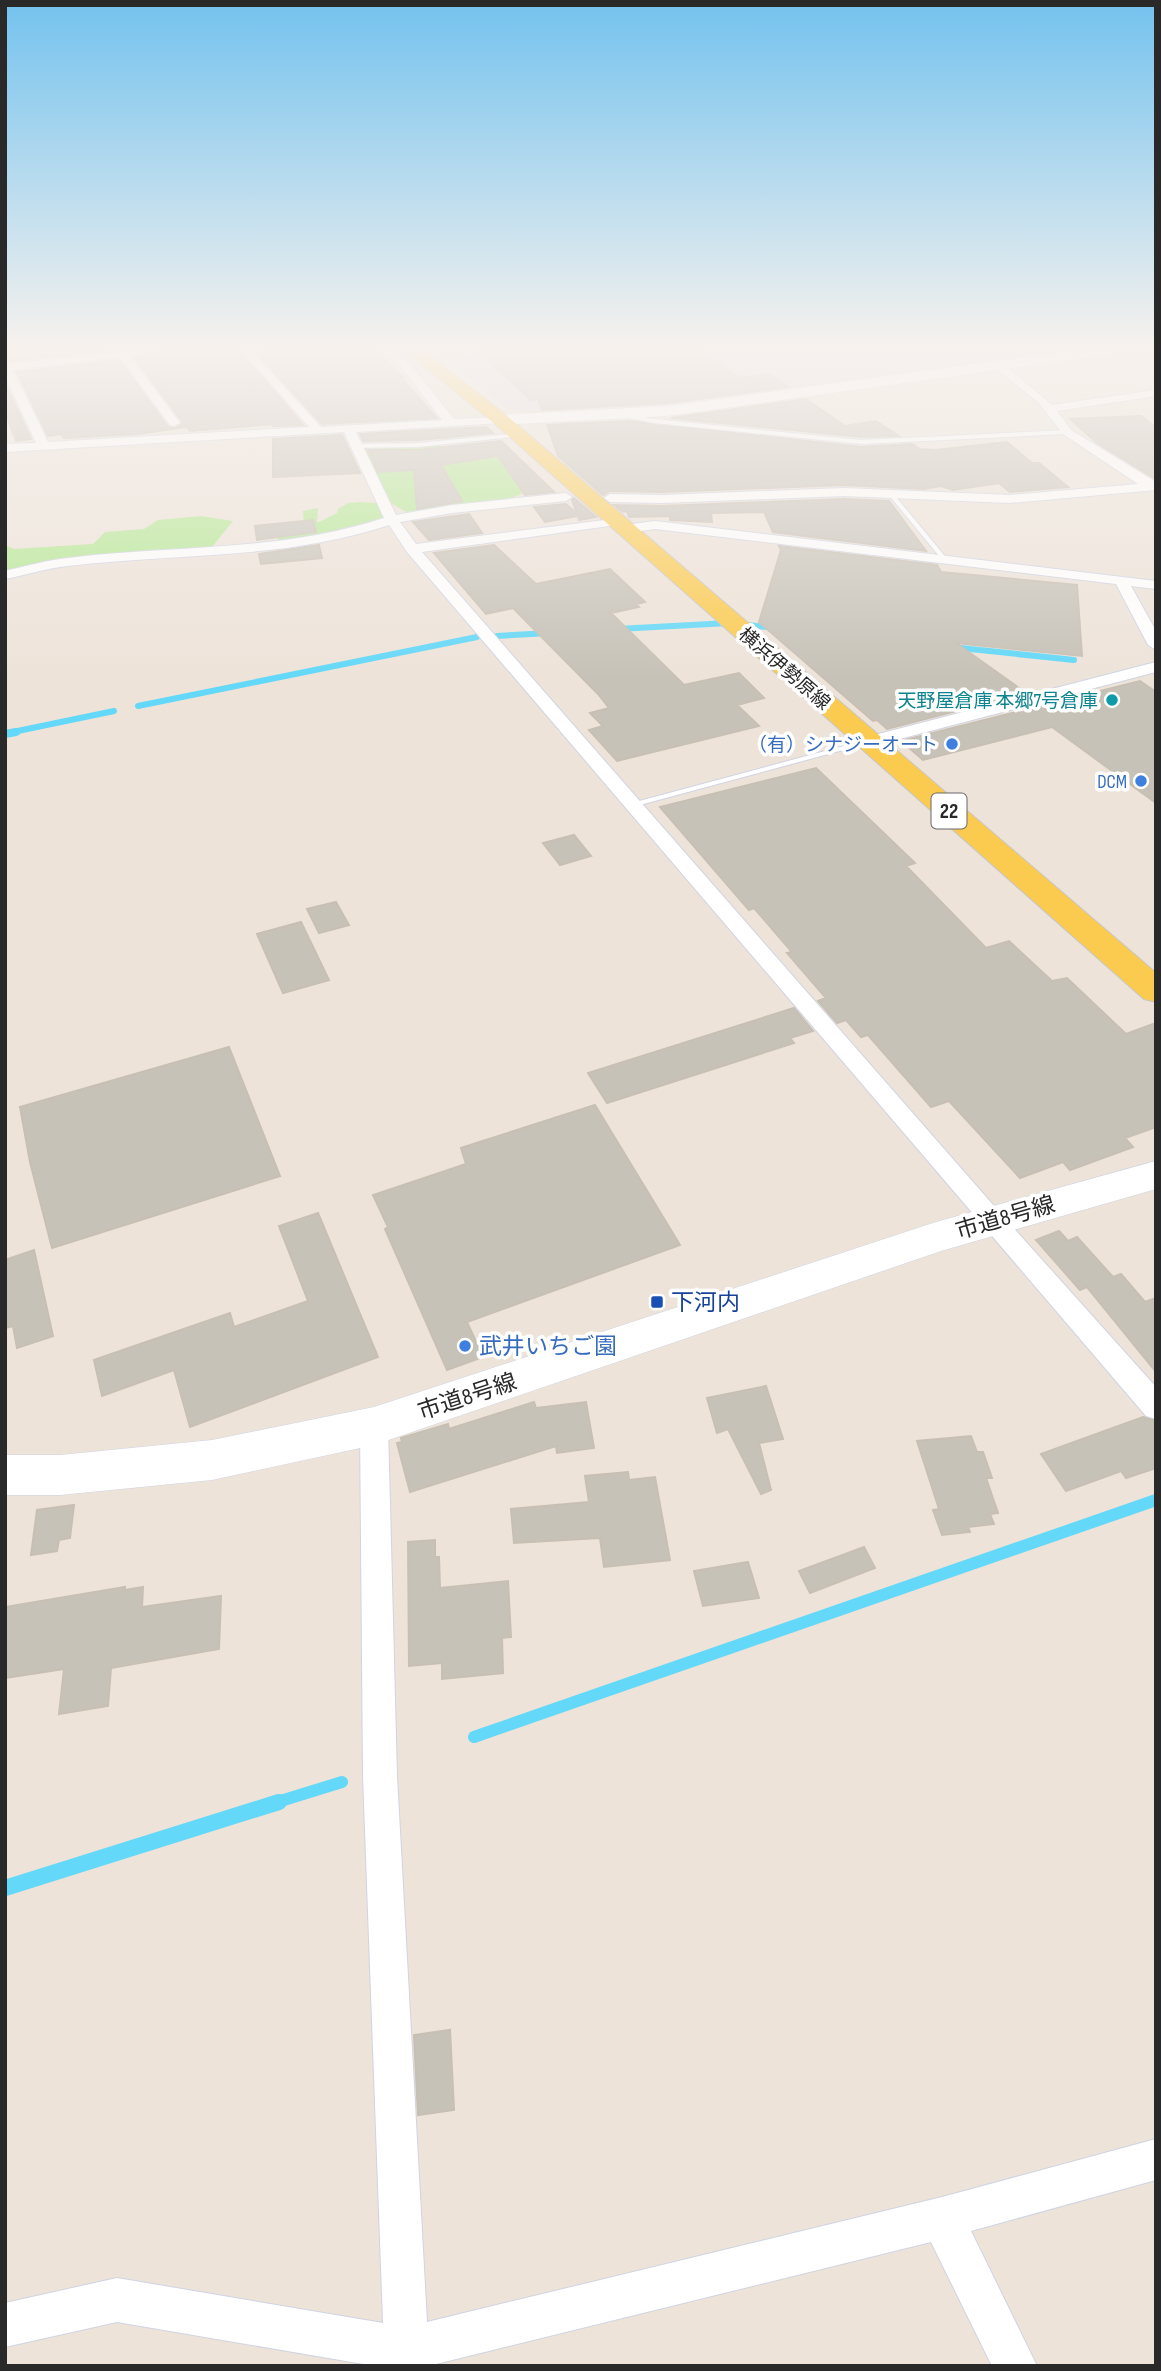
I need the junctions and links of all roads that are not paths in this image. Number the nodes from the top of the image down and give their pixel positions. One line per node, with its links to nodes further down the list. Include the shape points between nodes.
1 (363, 460): 9 (street)
2 (547, 460): 10 (main road, 横浜伊勢原線 / 22)
3 (1111, 460): 4 (street)
4 (1153, 486): 5 (street, via 1009,499)
5 (890, 493): 8 (street); 13 (lane)
6 (566, 497): 9 (street)
7 (610, 498): 8 (street)
8 (662, 499): 11 (street)
9 (392, 520): 12 (street); 14 (street, via 346,535 271,548 66,562)
10 (621, 525): 11 (street); 12 (street); 19 (main road, 横浜伊勢原線 / 22)
11 (660, 526): 13 (street)
12 (412, 549): 20 (street)
13 (946, 561): 15 (street)
14 (5, 575)
15 (1121, 581): 16 (street); 17 (street)
16 (1156, 585)
17 (1156, 645)
18 (1156, 667): 19 (street)
19 (869, 742): 20 (lane); 21 (main road, 横浜伊勢原線 / 22)
20 (633, 804): 23 (street)
21 (1156, 990)
22 (1156, 1175): 23 (street, 市道8号線)
23 (992, 1221): 24 (street); 25 (street, 市道8号線)
24 (1156, 1406)
25 (374, 1426): 26 (street, 市道8号線, via 212,1460 60,1475); 30 (street, via 390,2044)
26 (5, 1475)
27 (1156, 2159): 28 (street)
28 (942, 2218): 30 (street); 31 (street)
29 (5, 2325): 30 (street, via 117,2300)
30 (407, 2358)
31 (1014, 2366)

